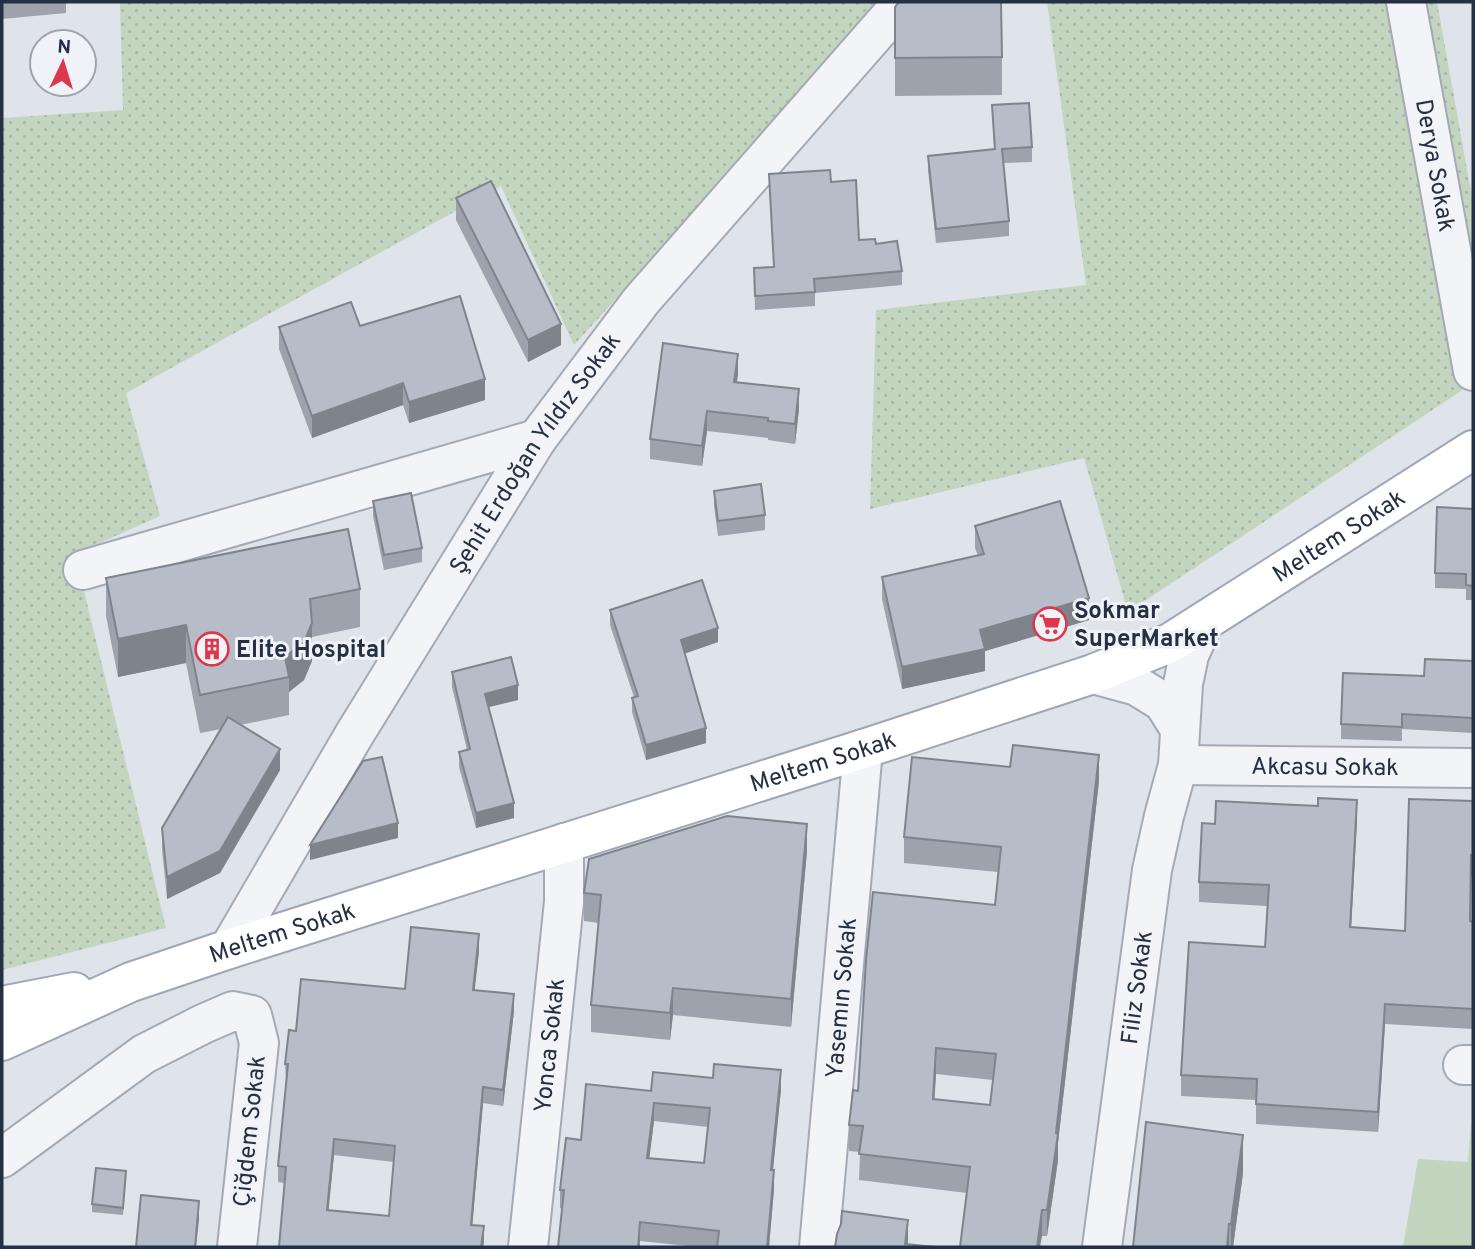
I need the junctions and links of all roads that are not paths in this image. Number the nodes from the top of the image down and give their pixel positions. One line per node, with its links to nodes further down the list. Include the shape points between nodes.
1 (903, 2): 4 (street, Şehit Erdoğan Yıldız Sokak, via 641,301)
2 (1406, 2): 3 (street, Derya Sokak)
3 (1473, 371)
4 (537, 439): 6 (street); 13 (street, Şehit Erdoğan Yıldız Sokak, via 354,735)
5 (1473, 450): 7 (main road, Meltem Sokak)
6 (83, 570)
7 (1205, 622): 8 (main road, Meltem Sokak, via 1170,643); 9 (street, Filiz Sokak, via 1189,655)
8 (1093, 674): 9 (street, via 1138,686 1163,702); 10 (main road, Meltem Sokak)
9 (1179, 747): 11 (street, Akcasu Sokak); 21 (street, Filiz Sokak, via 1152,870)
10 (863, 750): 12 (main road, Meltem Sokak); 20 (street, Yasemın Sokak)
11 (1473, 768)
12 (564, 843): 13 (main road, Meltem Sokak); 19 (street, Yonca Sokak, via 564,902)
13 (229, 950): 14 (main road, Meltem Sokak)
14 (131, 982): 15 (main road, Meltem Sokak); 16 (main road, Meltem Sokak)
15 (2, 1006)
16 (2, 1041)
17 (2, 1158): 18 (street, Çiğdem Sokak, via 144,1054 233,1011 252,1015 258,1044)
18 (237, 1247)
19 (528, 1247)
20 (819, 1247)
21 (1102, 1247)

